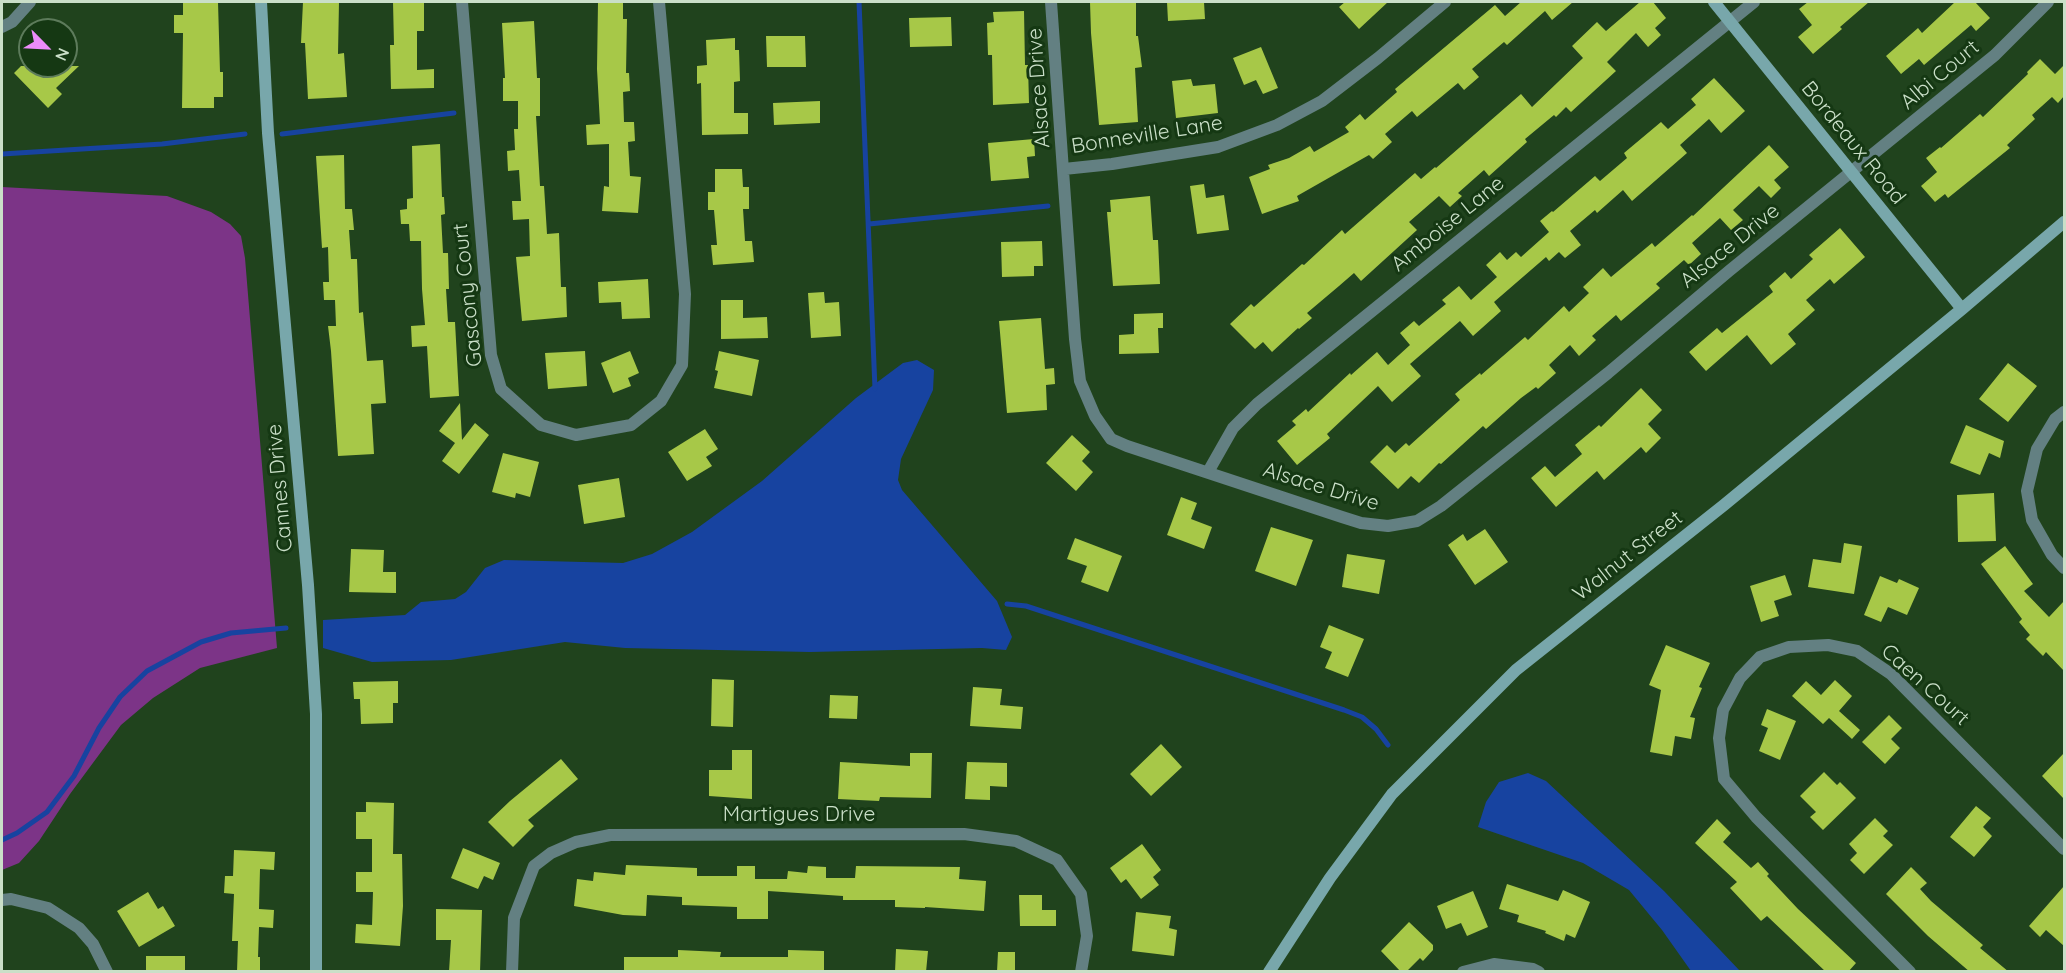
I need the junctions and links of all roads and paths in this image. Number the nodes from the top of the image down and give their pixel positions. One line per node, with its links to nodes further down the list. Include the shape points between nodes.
1 (30, 2): 11 (street)
2 (261, 2): 22 (street, Cannes Drive, via 268,134 315,702)
3 (462, 2): 4 (street, Gascony Court, via 491,355 501,389 541,425 576,435 631,425 661,401 682,365 685,294)
4 (659, 2)
5 (1052, 2): 12 (street, Alsace Drive)
6 (1445, 2): 12 (street, Bonneville Lane, via 1322,101 1277,125 1218,147)
7 (1714, 2): 10 (street, Bordeaux Road)
8 (1754, 2): 10 (street)
9 (2048, 2): 13 (street, Albi Court, via 1995,55)
10 (1730, 22): 13 (street, Bordeaux Road); 17 (street, Amboise Lane, via 1257,404 1233,428)
11 (2, 27)
12 (1064, 169): 17 (street, Alsace Drive, via 1080,381 1095,416 1111,439)
13 (1851, 173): 15 (street, Bordeaux Road); 17 (street, Alsace Drive, via 1469,484 1417,521 1388,526 1361,523)
14 (2064, 222): 15 (street, Walnut Street)
15 (1962, 309): 25 (street, Walnut Street, via 1516,670 1392,794 1330,878)
16 (2064, 412): 18 (street, via 2055,419 2037,449 2027,491 2032,520)
17 (1208, 472)
18 (2064, 568)
19 (2064, 849): 28 (street, Caen Court, via 1891,674 1857,651 1818,645 1789,647 1760,657 1740,678 1723,710 1719,738 1724,779 1756,817)
20 (2, 900): 21 (street, via 48,908 79,928 93,944)
21 (107, 972)
22 (316, 972)
23 (512, 972): 24 (street, Martigues Drive, via 514,918 534,866 576,842 610,835 952,834 1016,841 1057,860 1081,894 1087,936)
24 (1081, 972)
25 (1269, 972)
26 (1463, 972): 27 (street, via 1494,964)
27 (1539, 972)
28 (1910, 972)

